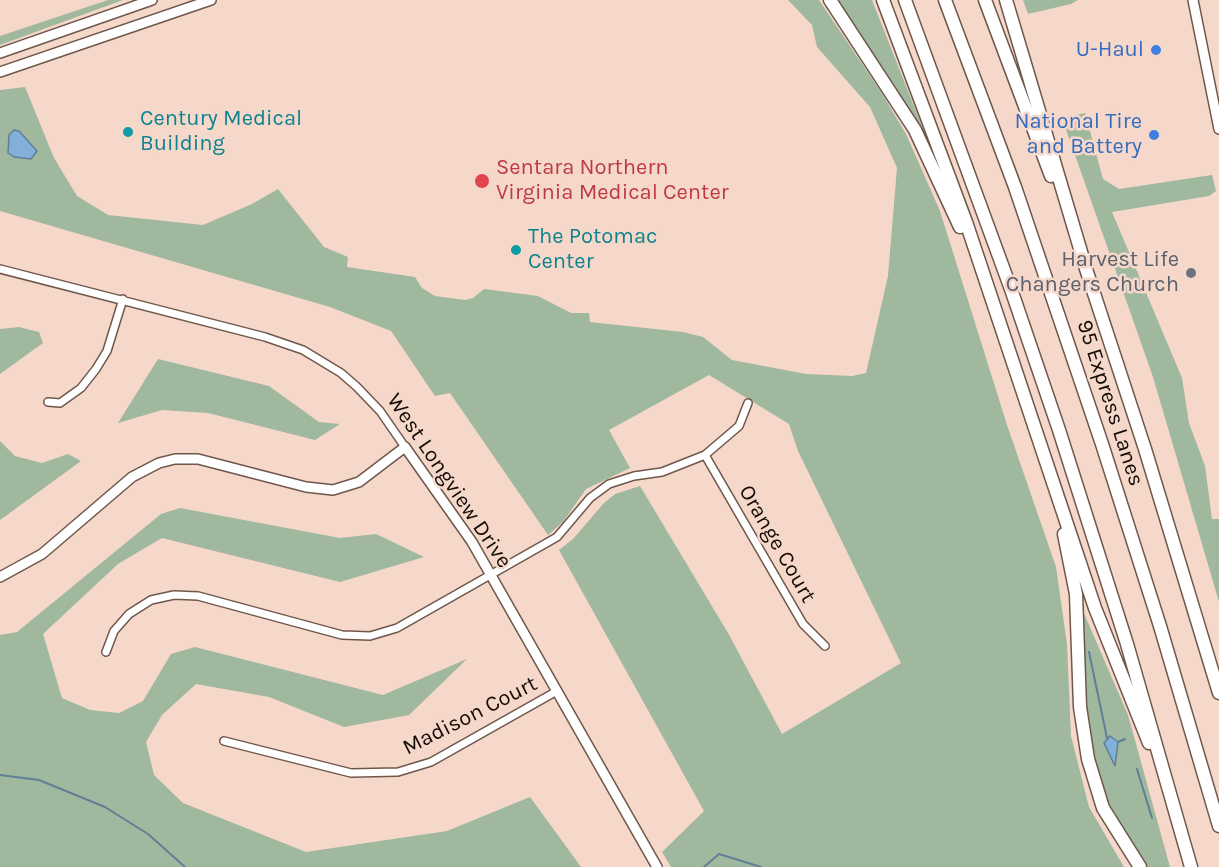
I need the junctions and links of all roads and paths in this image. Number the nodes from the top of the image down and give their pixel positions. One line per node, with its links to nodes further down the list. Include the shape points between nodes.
1 (152, 0): 11 (street)
2 (211, 0): 10 (street)
3 (830, 0): 17 (highway, via 915,130)
4 (883, 0): 17 (highway)
5 (905, 0): 30 (highway, via 1055,419)
6 (945, 0): 31 (highway, 95 Express Lanes, via 1019,199 1099,433)
7 (985, 0): 15 (highway)
8 (1006, 0): 15 (highway)
9 (1193, 0): 13 (street)
10 (198, 2): 12 (street)
11 (0, 53)
12 (0, 72)
13 (1219, 129)
14 (0, 268): 16 (street, West Longview Drive)
15 (1087, 272): 28 (highway)
16 (123, 299): 18 (street, via 107,351 96,369 81,388 60,403); 20 (street, West Longview Drive, via 303,350 357,387)
17 (995, 305): 22 (highway)
18 (48, 402)
19 (748, 403): 21 (street, via 740,426)
20 (405, 447): 23 (street, West Longview Drive, via 458,521); 24 (street, via 359,482 333,490 306,487 198,459 159,463 132,477 42,554)
21 (705, 455): 23 (street, via 662,472 609,484 590,498 557,537); 25 (street, Orange Court, via 803,624)
22 (1050, 471): 30 (highway, via 1099,618); 33 (highway, via 1076,594 1080,707 1088,759 1103,808)
23 (490, 576): 26 (street, via 397,628 356,637 198,596 164,596 129,614 114,631); 27 (street, West Longview Drive)
24 (0, 577)
25 (825, 646)
26 (106, 652)
27 (557, 691): 29 (street, Madison Court, via 431,762 398,772 351,773); 32 (street, West Longview Drive)
28 (1219, 693)
29 (224, 741)
30 (1174, 805): 34 (highway)
31 (1219, 826)
32 (657, 867)
33 (1140, 867)
34 (1191, 867)

